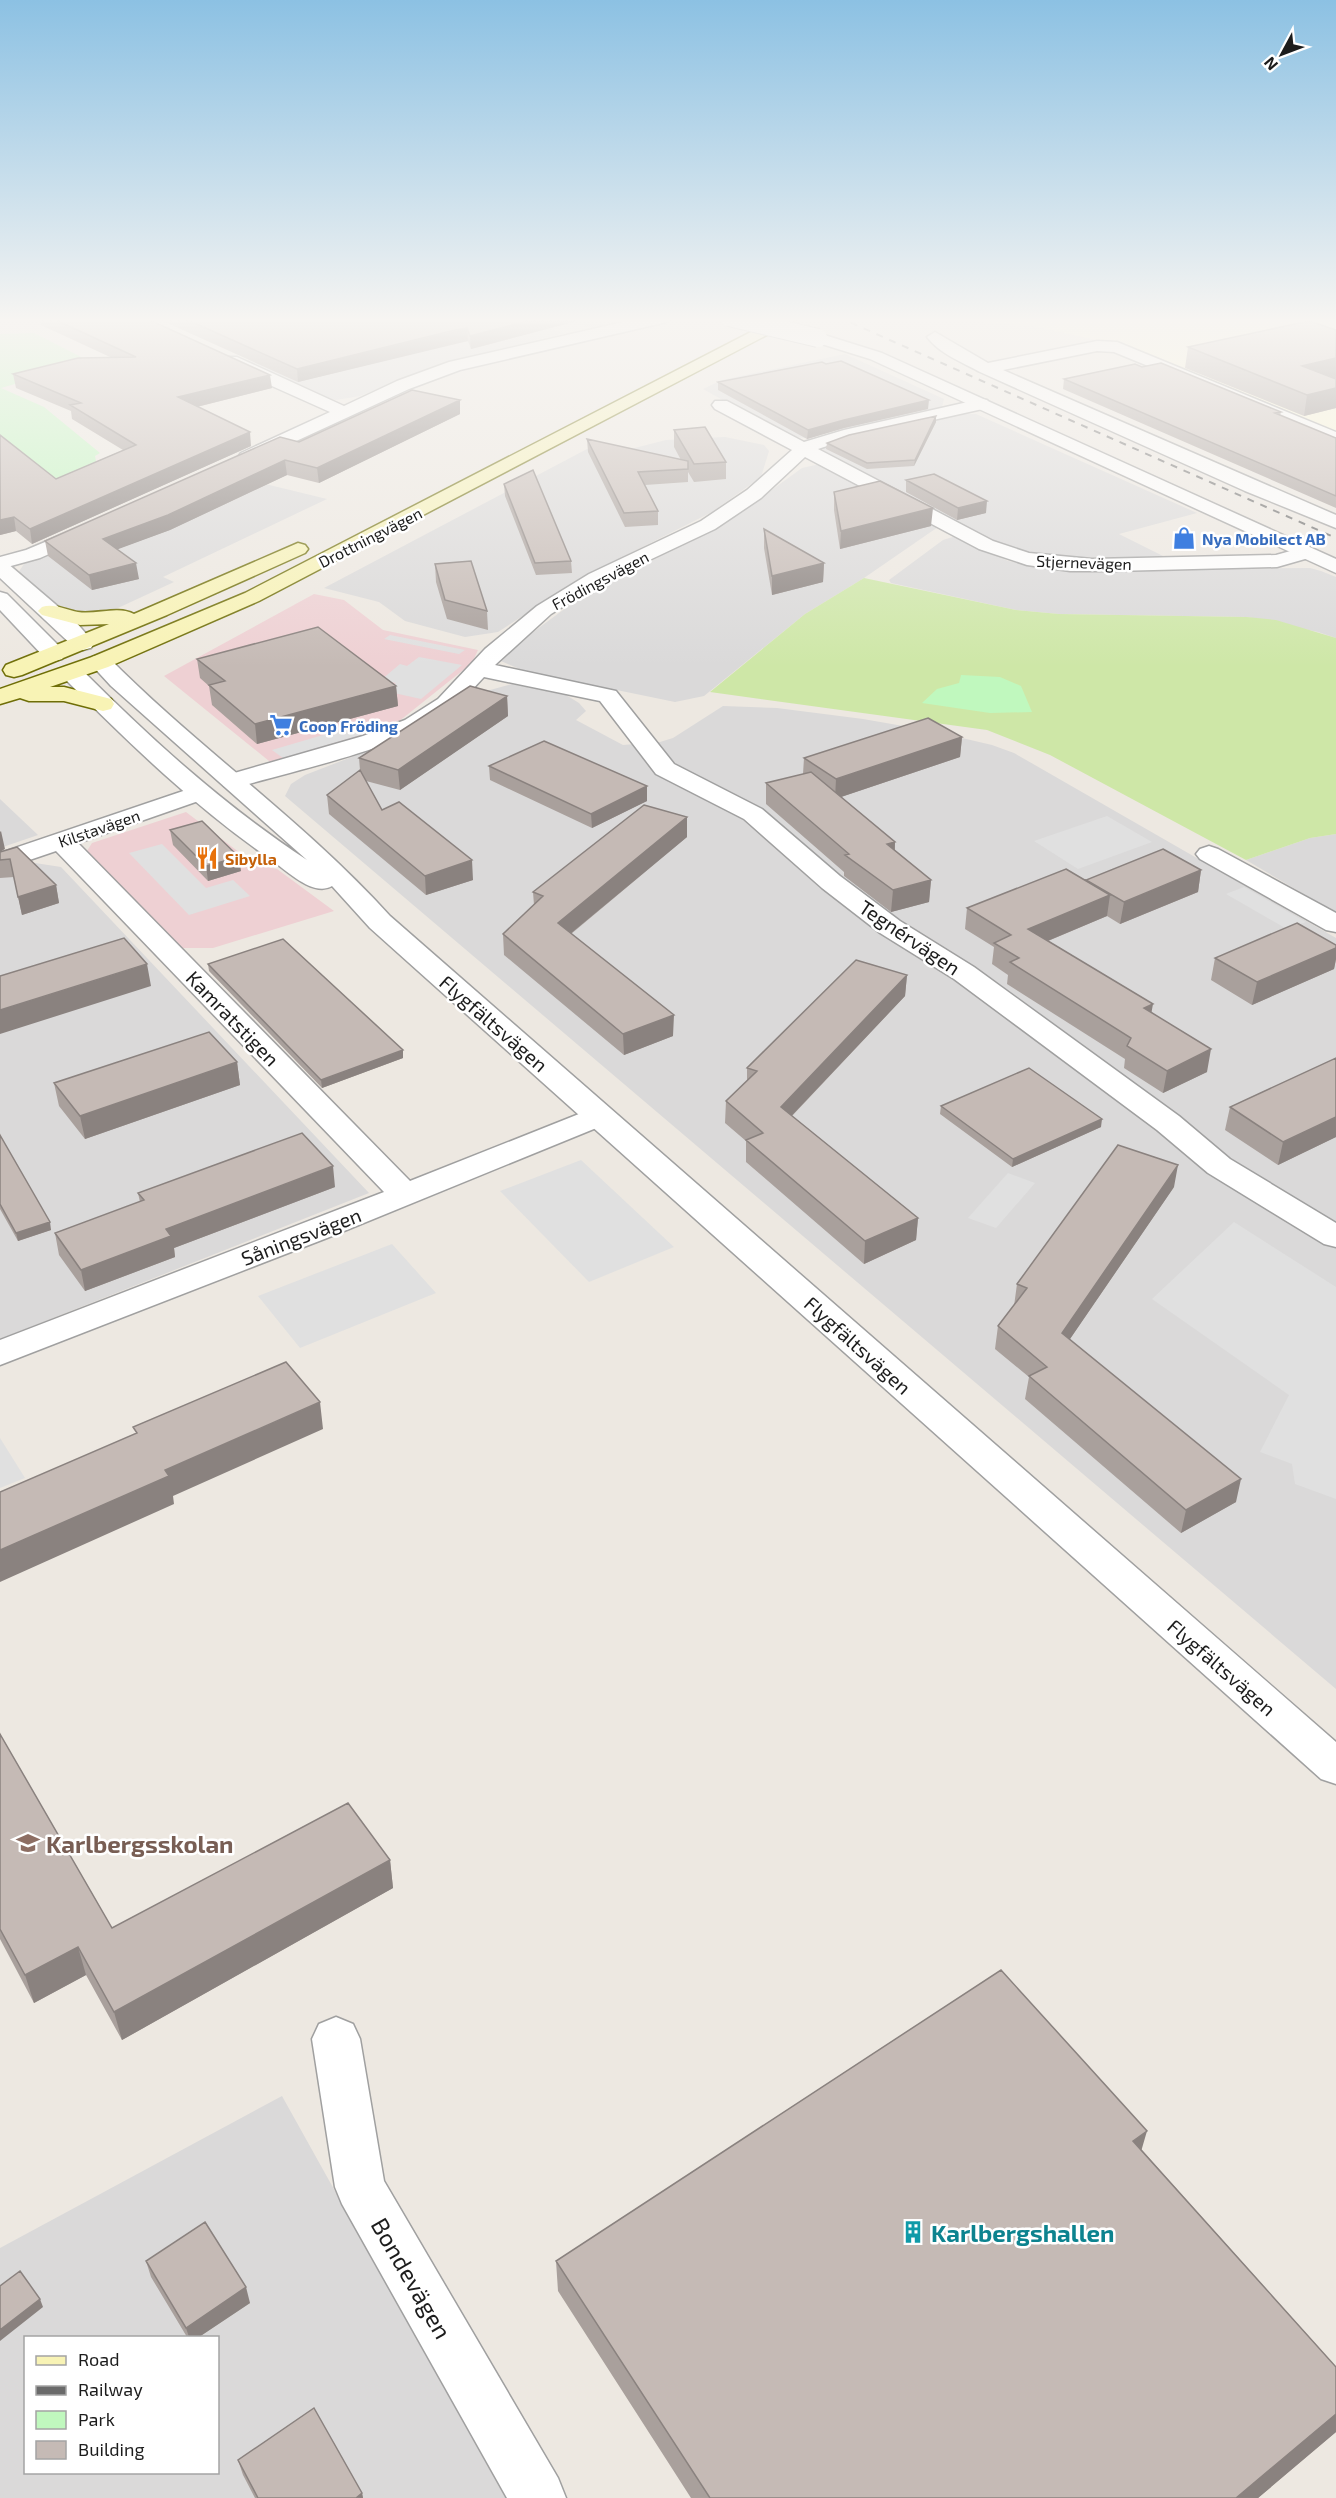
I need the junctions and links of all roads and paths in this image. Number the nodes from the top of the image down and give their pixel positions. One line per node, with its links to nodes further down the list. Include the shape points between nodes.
1 (297, 434): 9 (street)
2 (532, 434): 10 (main road, Drottningvägen)
3 (568, 434): 22 (main road, Drottningvägen, via 290,578)
4 (774, 434): 8 (street, Stjernevägen)
5 (850, 434): 8 (street, Frödingsvägen)
6 (1045, 434): 14 (street)
7 (1133, 434): 11 (street)
8 (803, 449): 14 (street, Stjernevägen, via 986,545 1030,560 1132,565 1277,561); 23 (street, Frödingsvägen, via 754,494 708,525 596,578 544,610)
9 (227, 466)
10 (374, 513)
11 (1336, 522)
12 (100, 525): 15 (street)
13 (310, 543): 19 (main road, Drottningvägen)
14 (1305, 553): 16 (street)
15 (0, 565): 18 (street)
16 (1336, 567)
17 (0, 598): 21 (street)
18 (50, 611): 19 (main road, via 97,620); 20 (street)
19 (160, 611): 20 (main road, Drottningvägen)
20 (82, 643): 21 (main road, Drottningvägen); 22 (main road)
21 (54, 654): 24 (main road); 25 (main road, Drottningvägen)
22 (100, 662): 24 (main road, Drottningvägen); 27 (street, Flygfältsvägen)
23 (480, 669): 27 (street, Frödingsvägen, via 446,704 412,725 371,741); 36 (street, Tegnérvägen, via 608,696 665,770 753,814 890,927 964,973 1176,1129 1219,1166)
24 (72, 673): 25 (main road, Drottningvägen); 26 (street, Flygfältsvägen)
25 (4, 688): 26 (main road, via 64,694)
26 (103, 704): 28 (street, Flygfältsvägen)
27 (233, 781): 28 (street, Kilstavägen); 32 (street, Flygfältsvägen, via 322,860)
28 (198, 793): 29 (street, Kilstavägen); 32 (street, Flygfältsvägen)
29 (61, 841): 31 (street, Kilstavägen); 35 (street, Kamratstigen)
30 (1209, 854): 33 (street)
31 (0, 862)
32 (380, 922): 34 (street, Flygfältsvägen)
33 (1336, 924)
34 (600, 1116): 35 (street, Såningsvägen); 38 (street, Flygfältsvägen)
35 (405, 1195): 37 (street, Såningsvägen)
36 (1336, 1237)
37 (0, 1353)
38 (1336, 1767)
39 (336, 2039): 40 (street, Bondevägen, via 360,2187)
40 (538, 2498)

